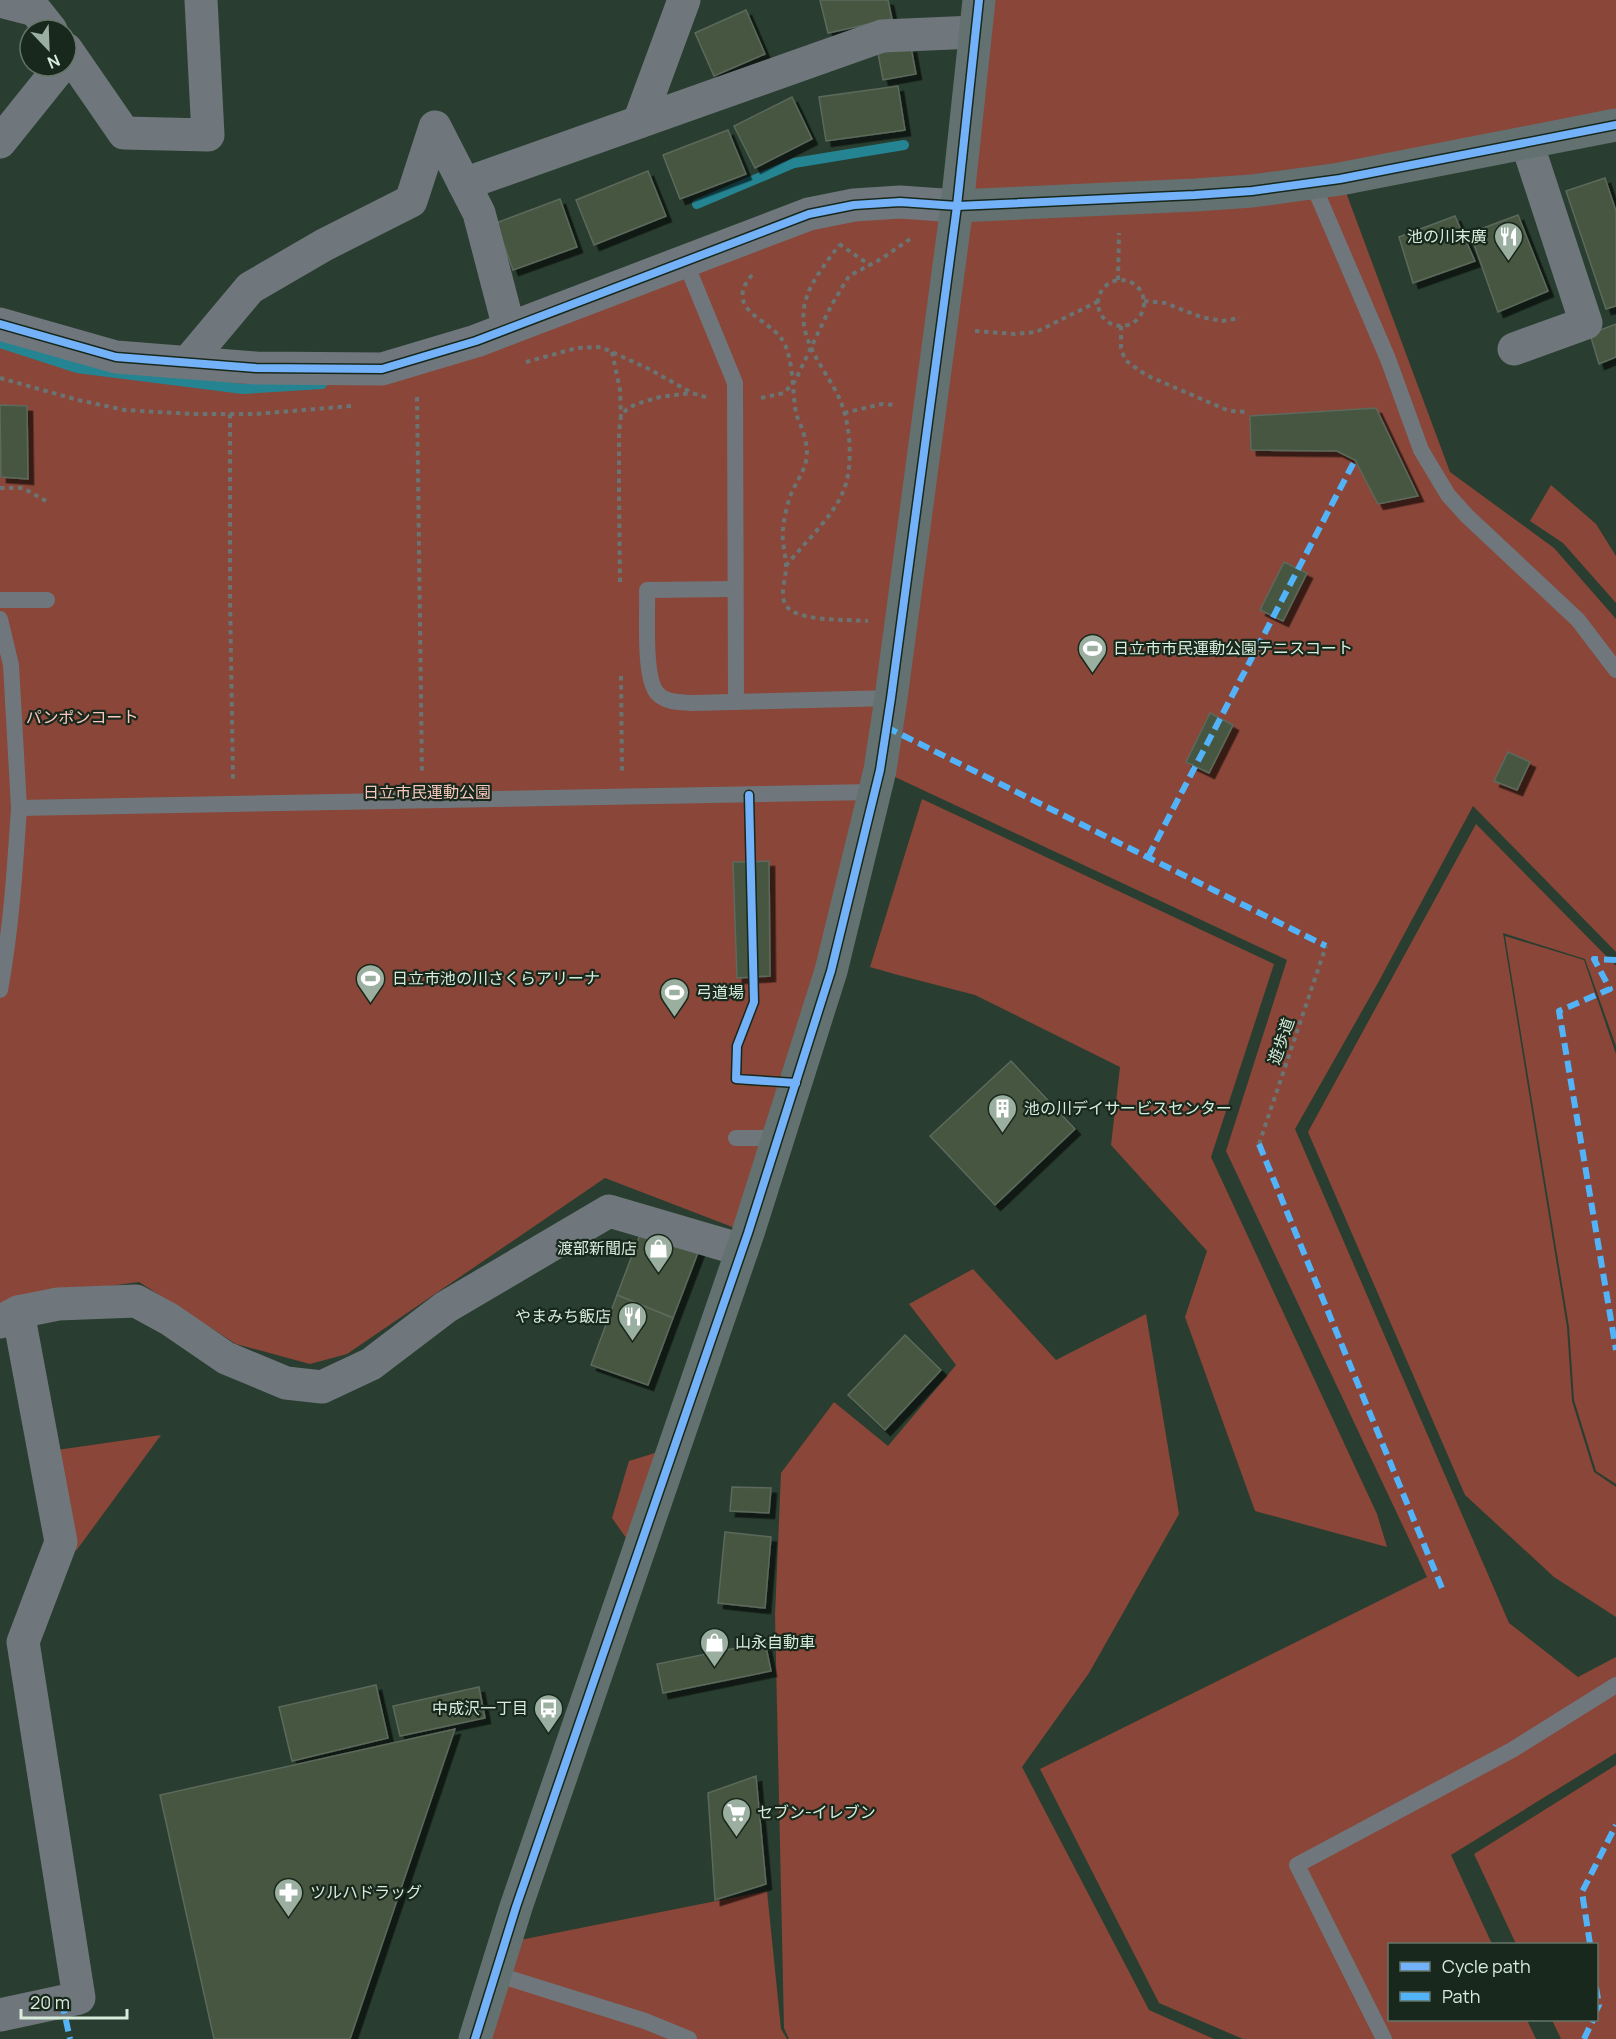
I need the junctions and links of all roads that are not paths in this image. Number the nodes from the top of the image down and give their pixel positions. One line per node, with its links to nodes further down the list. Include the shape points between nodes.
1 (201, 0): 7 (street, via 208,135 124,133)
2 (684, 0): 9 (street)
3 (979, 0): 6 (street)
4 (0, 1): 5 (street, via 36,10)
5 (41, 18)
6 (975, 32): 9 (street, via 882,36); 15 (street)
7 (78, 72)
8 (45, 78): 11 (street)
9 (639, 122): 14 (street)
10 (1616, 124): 12 (street)
11 (0, 142)
12 (1527, 143): 13 (street); 19 (street, via 1586,323)
13 (1312, 182): 15 (street, via 1240,192); 25 (lane, via 1388,359 1421,450 1448,495 1578,620)
14 (464, 184): 18 (street, via 479,213); 20 (street, via 435,127 411,201 324,244 250,288)
15 (957, 206): 16 (street, via 900,202 808,214); 26 (street)
16 (685, 261): 18 (street); 21 (lane, via 735,383)
17 (0, 324): 20 (street, via 116,357)
18 (509, 328): 20 (street, via 382,369 256,368)
19 (1514, 349)
20 (188, 362)
21 (735, 589): 27 (lane); 27 (lane, via 647,590 648,668 650,682 658,694 672,702)
22 (0, 600): 23 (lane)
23 (47, 600)
24 (0, 619): 29 (lane, via 11,665)
25 (1616, 670)
26 (891, 698): 27 (lane); 28 (street)
27 (736, 702)
28 (874, 792): 29 (lane); 32 (street, via 831,971)
29 (19, 808): 30 (lane)
30 (0, 990)
31 (735, 1138): 32 (lane)
32 (778, 1138): 33 (street)
33 (742, 1250): 34 (street, via 609,1211 446,1307 371,1364 322,1387 286,1383 226,1358 136,1301 58,1304); 36 (street)
34 (9, 1317): 37 (street, via 61,1542 23,1642 79,1998)
35 (1616, 1685): 40 (lane, via 1512,1750 1297,1865)
36 (496, 1974): 38 (street); 39 (lane, via 645,2021)
37 (0, 2015)
38 (475, 2039)
39 (689, 2039)
40 (1384, 2039)

